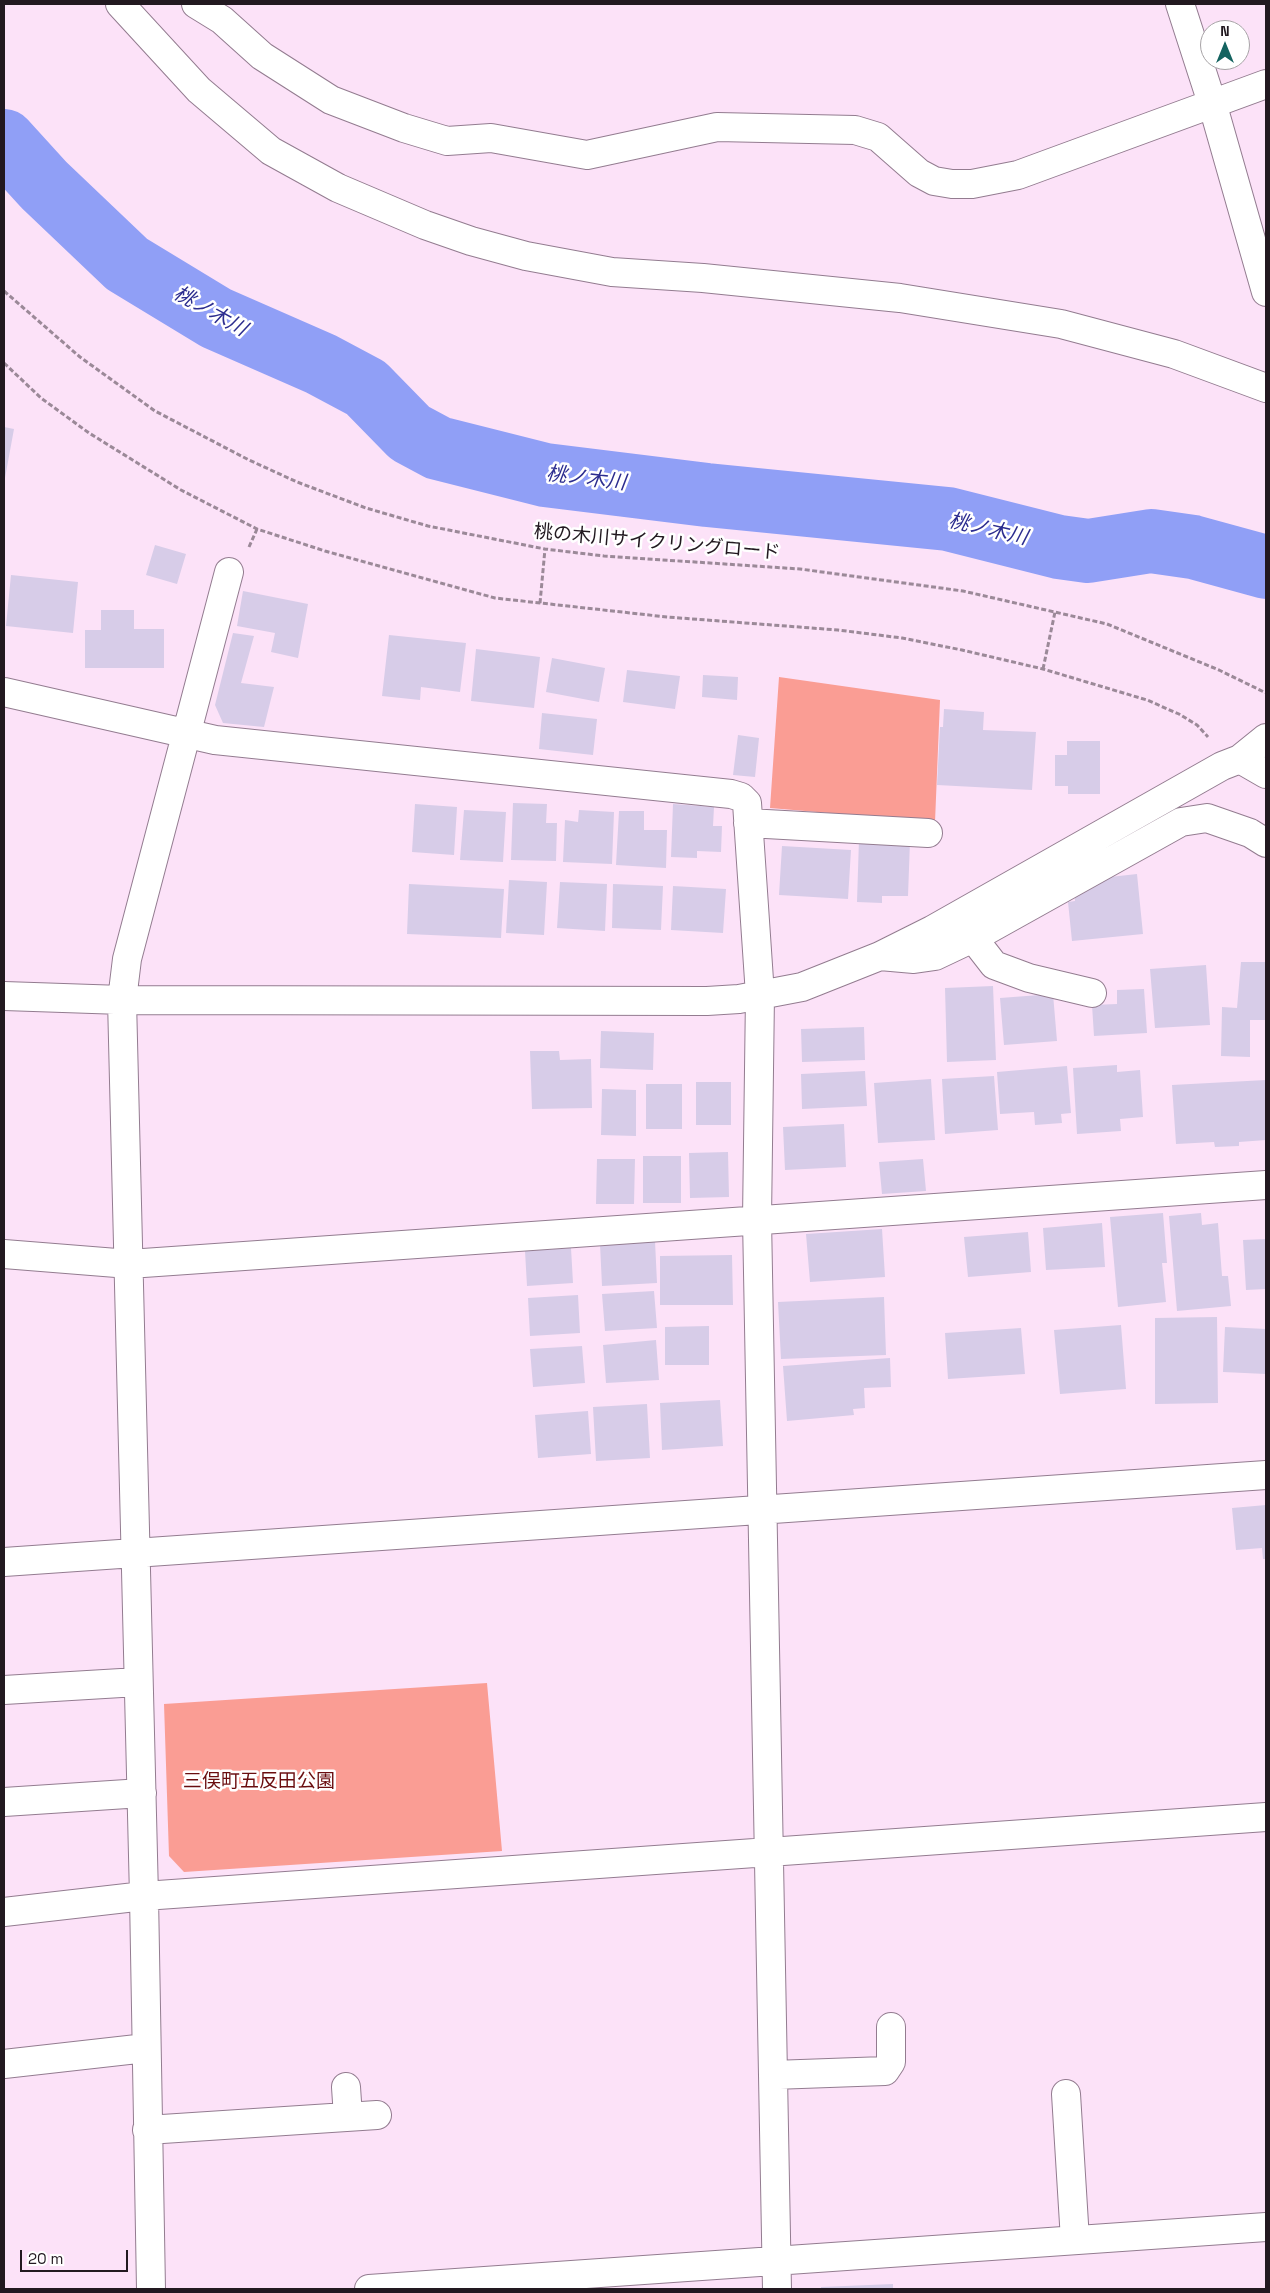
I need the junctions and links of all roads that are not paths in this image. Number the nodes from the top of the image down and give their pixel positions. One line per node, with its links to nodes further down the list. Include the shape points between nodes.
1 (120, 4): 7 (street, via 199,90 271,151 338,188 471,241 603,271 900,298 1061,324 1174,354)
2 (196, 4): 5 (street, via 222,20 262,56 331,100 447,141 491,138 586,155 717,127 855,130 878,136 919,173 934,181 972,184 1018,174)
3 (1180, 4): 5 (street)
4 (1266, 84): 5 (street)
5 (1213, 106): 6 (street)
6 (1266, 292)
7 (1266, 388)
8 (229, 572): 10 (street)
9 (4, 692): 10 (street)
10 (185, 735): 13 (street, via 730,794 747,802); 21 (street, via 127,959)
11 (1255, 747): 12 (street, via 1254,769); 17 (street, via 932,930)
12 (1266, 774)
13 (748, 823): 14 (street); 19 (street)
14 (928, 833)
15 (1266, 843): 16 (street, via 1250,833 1206,818 1181,822)
16 (973, 938): 17 (street, via 935,956 914,959); 18 (street, via 994,965 1029,978)
17 (880, 956): 19 (street, via 802,987)
18 (1092, 992)
19 (760, 995): 21 (street, via 706,1001); 23 (street)
20 (4, 996): 21 (street)
21 (122, 1000): 25 (street)
22 (1266, 1185): 23 (street)
23 (757, 1219): 25 (street); 27 (street)
24 (4, 1254): 25 (street)
25 (129, 1264): 28 (street)
26 (1266, 1476): 27 (street)
27 (763, 1510): 28 (street); 35 (street)
28 (136, 1554): 29 (street); 30 (street)
29 (4, 1562)
30 (138, 1682): 31 (street); 32 (street)
31 (4, 1690)
32 (142, 1793): 33 (street); 36 (street)
33 (4, 1802)
34 (1266, 1817): 35 (street)
35 (769, 1853): 36 (street); 41 (street)
36 (144, 1896): 37 (street); 39 (street)
37 (4, 1912)
38 (891, 2027): 41 (street, via 891,2062 884,2071)
39 (146, 2048): 40 (street); 46 (street)
40 (4, 2064)
41 (773, 2075): 49 (street)
42 (346, 2086): 45 (street)
43 (1066, 2094): 48 (street)
44 (377, 2115): 45 (street)
45 (348, 2117): 46 (street)
46 (147, 2130): 50 (street)
47 (1266, 2227): 48 (street)
48 (1075, 2240): 49 (street)
49 (777, 2260): 51 (street); 52 (street)
50 (151, 2289)
51 (369, 2289)
52 (777, 2289)

